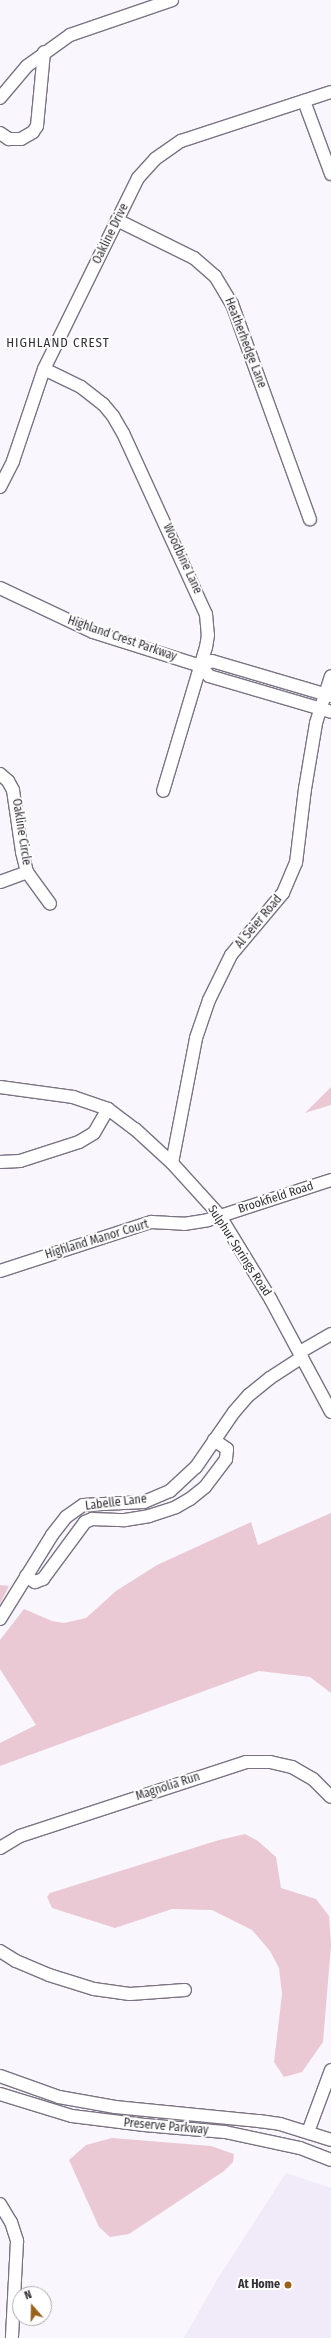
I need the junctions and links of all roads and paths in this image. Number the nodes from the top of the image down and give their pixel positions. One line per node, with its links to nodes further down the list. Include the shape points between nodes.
1 (172, 0): 2 (street, via 83,29)
2 (44, 52): 4 (street, via 27,66); 6 (street, via 37,126 33,132 21,139 9,138)
3 (331, 92): 5 (street, Oakline Drive)
4 (0, 98)
5 (304, 101): 7 (street); 8 (street, Oakline Drive, via 181,141 155,159 138,178)
6 (0, 133)
7 (331, 174)
8 (117, 220): 9 (street, Oakline Drive); 11 (street, Heatherhedge Lane, via 194,258 215,276 232,304)
9 (44, 369): 10 (street, Oakline Drive, via 14,461); 13 (street, Woodbine Lane, via 92,394 103,404 123,433 204,604 208,635)
10 (0, 487)
11 (310, 519)
12 (0, 588): 13 (street, Highland Crest Parkway, via 93,632)
13 (201, 666): 14 (street, Highland Crest Parkway, via 212,661); 16 (street, Highland Crest Parkway, via 209,676); 20 (street, Woodbine Lane)
14 (263, 676): 16 (street); 17 (street, Highland Crest Parkway)
15 (331, 676): 17 (street, Al Seier Road)
16 (259, 690): 18 (street, Highland Crest Parkway)
17 (328, 695): 18 (street, Al Seier Road)
18 (325, 710): 27 (street, Al Seier Road, via 305,789 296,863 283,893 231,955 209,1000 196,1038)
19 (0, 774): 21 (street, Oakline Circle, via 13,790)
20 (163, 791)
21 (27, 872): 22 (street, Oakline Circle); 23 (street, Oakline Circle)
22 (0, 882)
23 (50, 904)
24 (0, 1086): 25 (street, Sulphur Springs Road, via 73,1097)
25 (108, 1109): 26 (street, via 94,1133 79,1142 20,1161); 27 (street, Sulphur Springs Road)
26 (0, 1162)
27 (172, 1162): 29 (street, Sulphur Springs Road)
28 (331, 1180): 29 (street, Brookfield Road)
29 (220, 1216): 30 (street, Highland Manor Court, via 184,1224 151,1222); 32 (street, Sulphur Springs Road)
30 (0, 1271)
31 (331, 1334): 32 (street, Labelle Lane)
32 (301, 1354): 33 (street, Sulphur Springs Road); 34 (street, Labelle Lane, via 249,1395)
33 (331, 1412)
34 (214, 1440): 35 (street, Labelle Lane, via 196,1467 170,1491 144,1502 88,1505 75,1509 52,1535); 35 (street, via 227,1448 226,1459 205,1487 190,1499 176,1507 149,1516 125,1520 92,1519 85,1522 43,1579 35,1582)
35 (26, 1576): 36 (street, Labelle Lane)
36 (0, 1618)
37 (331, 1797): 38 (street, Magnolia Run, via 313,1779 292,1767 270,1762 246,1762 20,1836)
38 (0, 1848)
39 (0, 1951): 40 (street, via 50,1974 94,1989 130,1994)
40 (184, 1990)
41 (331, 2070): 44 (street)
42 (0, 2076): 44 (street, Preserve Parkway, via 59,2097 116,2107 259,2121)
43 (0, 2094): 46 (street, Preserve Parkway, via 72,2116 225,2132 300,2148)
44 (308, 2132): 45 (street, Preserve Parkway)
45 (331, 2140)
46 (331, 2160)
47 (0, 2204): 48 (street, via 11,2222 17,2241)
48 (12, 2338)

